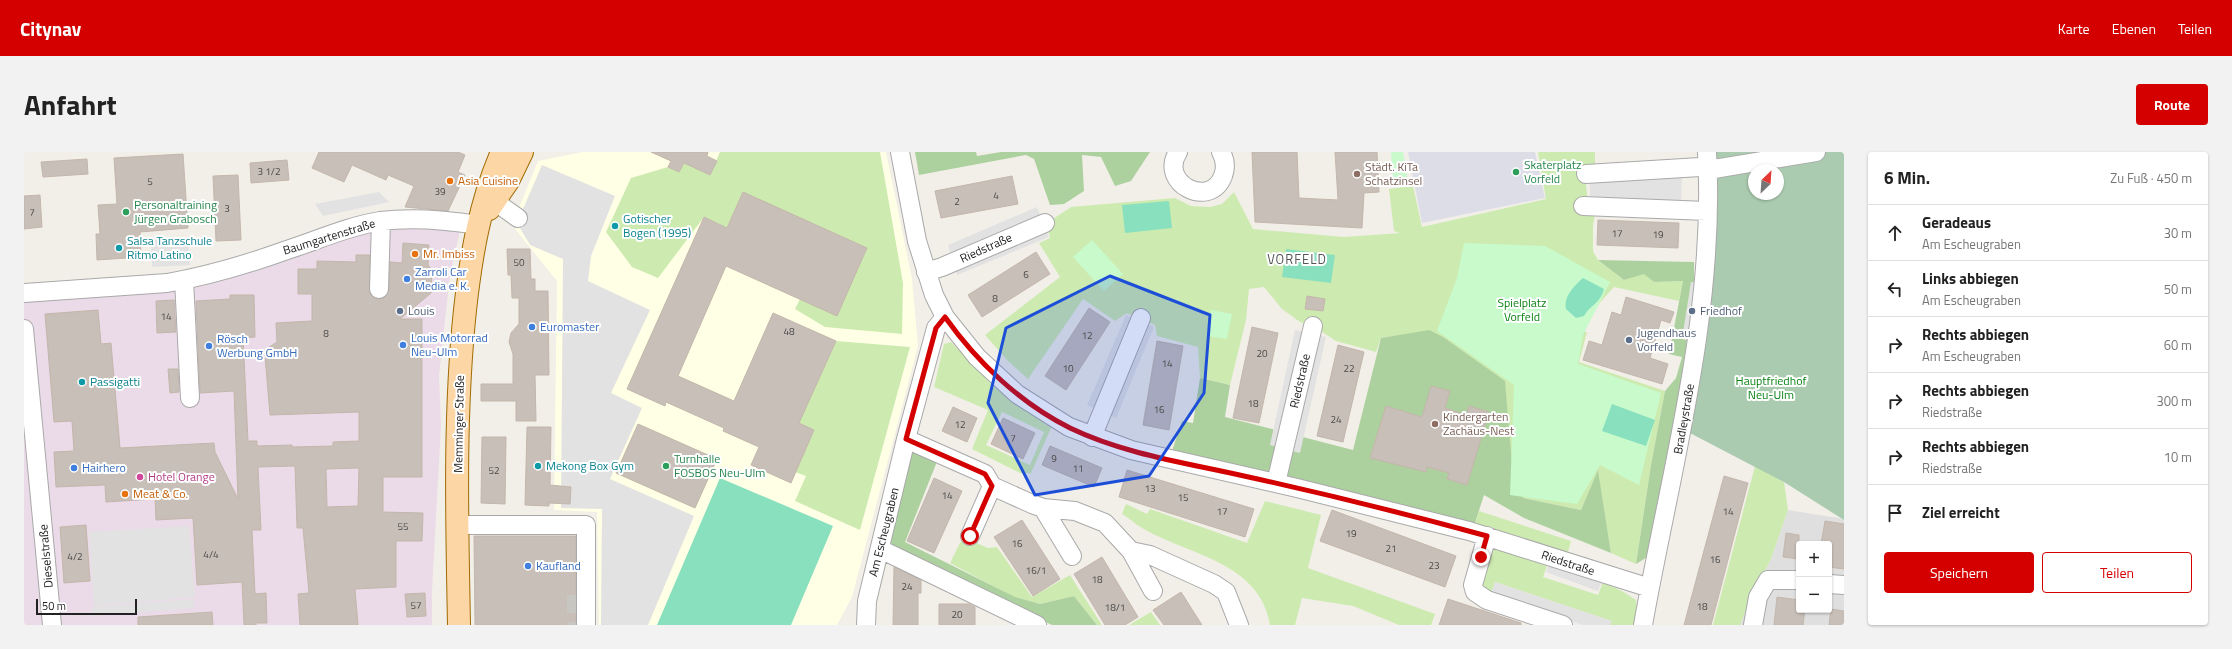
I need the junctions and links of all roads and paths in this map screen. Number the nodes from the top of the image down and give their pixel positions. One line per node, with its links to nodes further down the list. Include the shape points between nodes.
1 (502, 152): 15 (main road, Memminger Straße)
2 (522, 152): 9 (main road, Memminger Straße, via 508,181)
3 (900, 152): 16 (street, Riedstraße, via 917,241)
4 (1178, 152): 5 (street, via 1173,164 1177,180 1183,186 1197,192 1210,190 1222,180 1225,166)
5 (1221, 152)
6 (1816, 152): 7 (street, via 1714,169)
7 (1707, 160): 8 (street); 11 (street, Bradleystraße)
8 (1586, 174)
9 (494, 201): 12 (street); 15 (main road, Memminger Straße)
10 (1583, 206): 11 (street)
11 (1707, 211): 40 (street, Bradleystraße, via 1705,276 1691,383)
12 (518, 218)
13 (381, 221): 15 (street, Baumgartenstraße); 17 (street, Baumgartenstraße); 18 (street)
14 (1045, 222): 16 (street, Riedstraße)
15 (478, 225): 31 (main road, Memminger Straße, via 460,362)
16 (926, 272): 20 (street, Riedstraße)
17 (184, 280): 19 (street, Baumgartenstraße); 24 (street)
18 (379, 289)
19 (24, 293)
20 (945, 317): 25 (street, Riedstraße, via 977,357 1017,394 1069,427); 26 (street, Am Escheugraben, via 936,328)
21 (1140, 318): 25 (street)
22 (1313, 326): 27 (street, Riedstraße)
23 (24, 329): 29 (street, Dieselstraße)
24 (190, 398)
25 (1092, 437): 27 (street, Riedstraße, via 1131,450)
26 (906, 439): 28 (street, via 985,474); 34 (street, Am Escheugraben)
27 (1276, 483): 33 (street, Riedstraße)
28 (992, 486): 30 (street); 32 (street)
29 (32, 488): 42 (street, Dieselstraße)
30 (1043, 508): 35 (street, via 1075,511 1105,523); 36 (street)
31 (458, 524): 43 (main road, Memminger Straße); 44 (street, via 586,525)
32 (970, 536)
33 (1487, 536): 40 (street, Riedstraße); 48 (street, via 1472,585 1475,592 1486,600)
34 (880, 549): 45 (street, Am Escheugraben, via 867,601); 46 (street)
35 (1130, 551): 41 (street); 47 (street, via 1150,555 1226,592)
36 (1072, 556)
37 (1796, 580): 50 (street, via 1768,580 1758,597)
38 (1832, 584): 39 (street)
39 (1844, 585)
40 (1650, 588): 49 (street, Bradleystraße)
41 (1153, 591)
42 (52, 625)
43 (459, 625)
44 (586, 625)
45 (866, 625)
46 (1036, 625)
47 (1239, 625)
48 (1563, 625)
49 (1643, 625)
50 (1753, 625)

